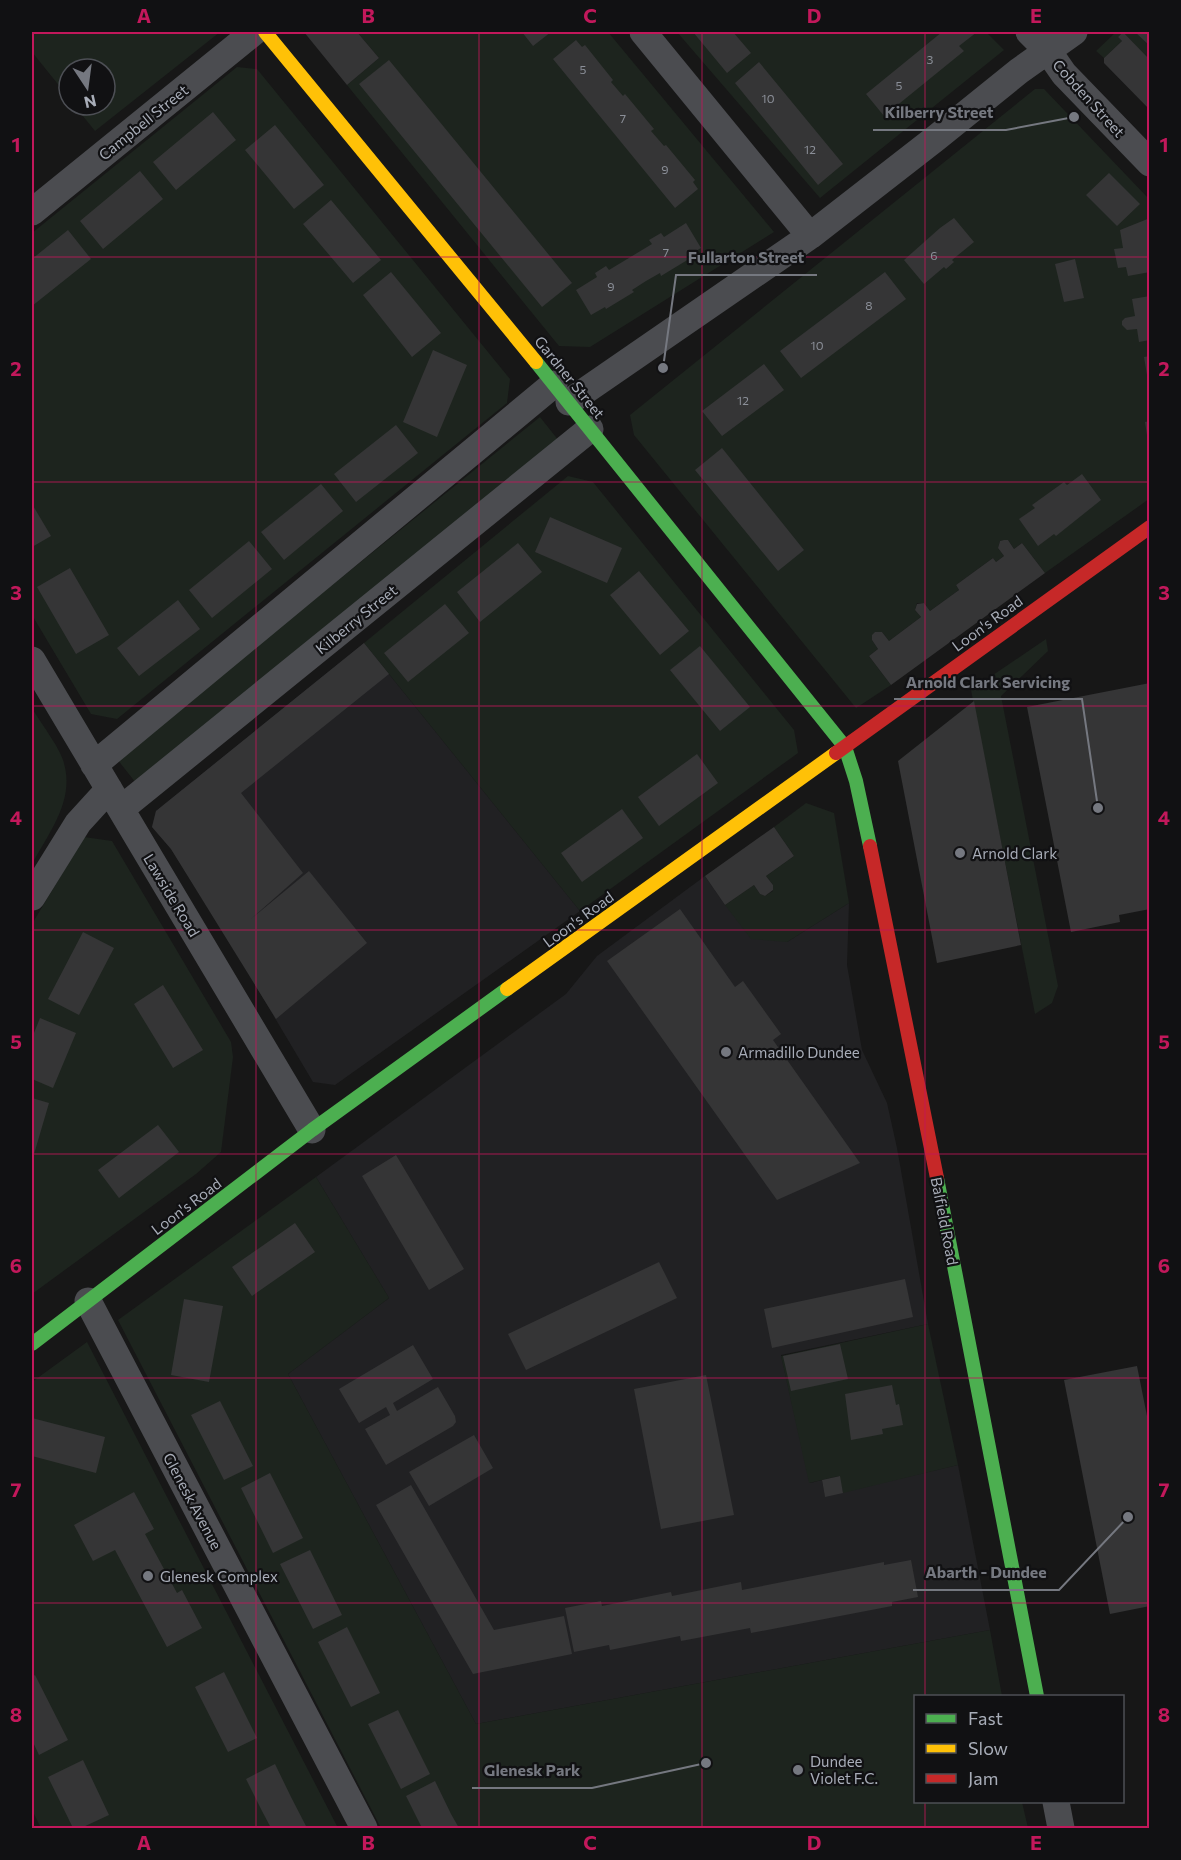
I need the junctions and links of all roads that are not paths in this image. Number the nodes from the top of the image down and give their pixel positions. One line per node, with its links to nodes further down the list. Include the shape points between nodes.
1 (254, 32): 8 (street, Campbell Street)
2 (265, 32): 10 (street, Gardner Street)
3 (643, 32): 9 (street)
4 (1029, 32): 6 (street, Cobden Street)
5 (1074, 32): 6 (street)
6 (1048, 51): 7 (street, Cobden Street, via 1064,74); 9 (street)
7 (1149, 163)
8 (32, 212)
9 (810, 236): 10 (street)
10 (562, 393): 11 (street, Gardner Street); 15 (street)
11 (590, 429): 14 (street, Gardner Street); 16 (street, Kilberry Street)
12 (1149, 527): 14 (street, Loon's Road)
13 (32, 660): 15 (street, Lawside Road)
14 (846, 747): 18 (street, Loon's Road); 21 (street, Balfield Road, via 914,1059)
15 (94, 765): 16 (street, Lawside Road)
16 (115, 799): 17 (street, Kilberry Street, via 78,823); 18 (street, Lawside Road)
17 (32, 897)
18 (312, 1130): 19 (street, Loon's Road)
19 (88, 1301): 20 (street, Loon's Road); 23 (street, Glenesk Avenue)
20 (32, 1344)
21 (1036, 1695)
22 (1056, 1803): 24 (street)
23 (364, 1828)
24 (1061, 1828)

